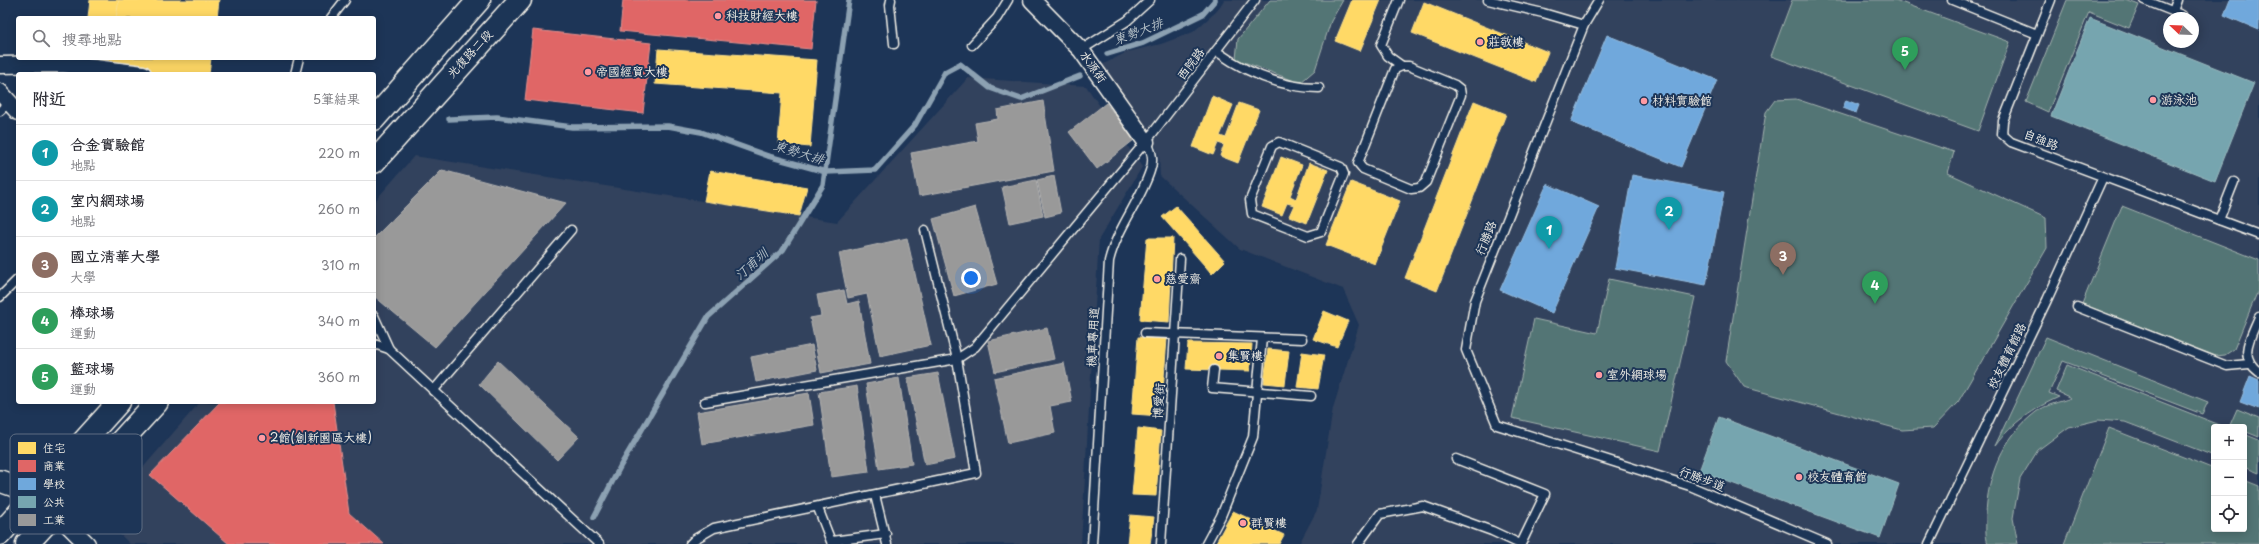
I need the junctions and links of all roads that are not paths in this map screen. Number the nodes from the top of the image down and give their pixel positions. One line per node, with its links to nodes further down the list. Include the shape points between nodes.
1 (345, 0): 17 (lane)
2 (480, 0): 30 (main road)
3 (520, 0): 34 (main road, 光復路二段)
4 (891, 0): 20 (lane)
5 (1008, 0): 21 (lane, via 997,18)
6 (1032, 0): 22 (street, 水源街)
7 (1150, 0): 22 (lane, via 1127,21)
8 (1255, 0): 23 (lane, 西院路)
9 (1399, 0): 26 (lane, via 1381,46 1388,56)
10 (1488, 0): 18 (lane)
11 (1599, 0): 18 (lane, 行勝路)
12 (1952, 0): 19 (lane)
13 (2051, 0): 19 (lane)
14 (2144, 0): 16 (lane)
15 (2177, 0): 16 (lane)
16 (2173, 11)
17 (333, 16)
18 (1584, 25): 65 (lane, 行勝路, via 1475,301 1466,350 1497,425)
19 (2037, 34): 35 (lane, 自強路, via 2003,121 2002,134 2012,142)
20 (894, 44)
21 (972, 45)
22 (1081, 50): 32 (street, 水源街)
23 (1216, 51): 29 (lane, via 1241,69 1260,76 1297,88); 32 (lane, 西院路)
24 (298, 60): 28 (lane)
25 (0, 65): 27 (street, via 62,64)
26 (1402, 66): 26 (lane, via 1396,69 1358,163 1364,169 1411,189 1418,188 1426,182 1461,95 1455,85 1409,66)
27 (127, 72)
28 (296, 72)
29 (1319, 88)
30 (381, 101): 31 (main road)
31 (376, 114)
32 (1146, 142): 53 (lane, 西院路, via 975,347); 82 (lane, 機車專用道, via 1152,150 1151,170 1113,247 1109,261)
33 (1272, 146): 33 (lane, via 1250,200 1252,214 1308,236 1322,232 1344,174 1341,167 1284,143 1279,142)
34 (380, 155)
35 (2103, 177): 37 (lane, 自強路); 88 (lane, 校友體育館路, via 2047,300)
36 (2234, 182): 37 (lane)
37 (2219, 220): 40 (lane, 自強路)
38 (571, 230): 57 (lane)
39 (925, 230): 53 (lane)
40 (2259, 235)
41 (1180, 259): 48 (lane, 博愛街)
42 (16, 281): 43 (lane)
43 (0, 297)
44 (2077, 307): 54 (lane, via 2227,366)
45 (2259, 317): 54 (lane, via 2246,354)
46 (376, 320): 52 (lane)
47 (1144, 333): 48 (lane)
48 (1175, 334): 49 (lane); 83 (lane, 博愛街)
49 (1262, 338): 50 (lane); 58 (lane)
50 (1302, 339)
51 (376, 345): 52 (lane)
52 (389, 349): 57 (lane)
53 (957, 359): 60 (lane); 69 (lane, via 976,473)
54 (2250, 364): 56 (lane)
55 (1214, 370): 58 (lane, via 1212,388)
56 (2259, 372)
57 (433, 391): 79 (lane)
58 (1257, 391): 59 (lane); 84 (lane, via 1253,437 1221,516)
59 (1311, 396)
60 (705, 402)
61 (117, 404): 63 (main road)
62 (155, 404): 64 (main road)
63 (90, 434)
64 (128, 434)
65 (1563, 446): 87 (lane, 行勝步道, via 1690,486)
66 (1456, 459): 86 (lane, via 1545,494)
67 (0, 482): 68 (street)
68 (10, 485)
69 (875, 494): 70 (lane); 75 (lane)
70 (818, 508): 76 (lane); 80 (lane, via 714,528)
71 (10, 523): 72 (main road)
72 (0, 534)
73 (37, 534): 77 (main road)
74 (77, 534): 78 (street)
75 (886, 534): 76 (lane); 81 (lane)
76 (832, 543)
77 (28, 544)
78 (87, 544)
79 (599, 544)
80 (690, 544)
81 (887, 544)
82 (1092, 544)
83 (1161, 544)
84 (1206, 544)
85 (1358, 544): 86 (lane, via 1380,514 1423,506)
86 (1521, 544)
87 (1827, 544)
88 (1929, 544)

